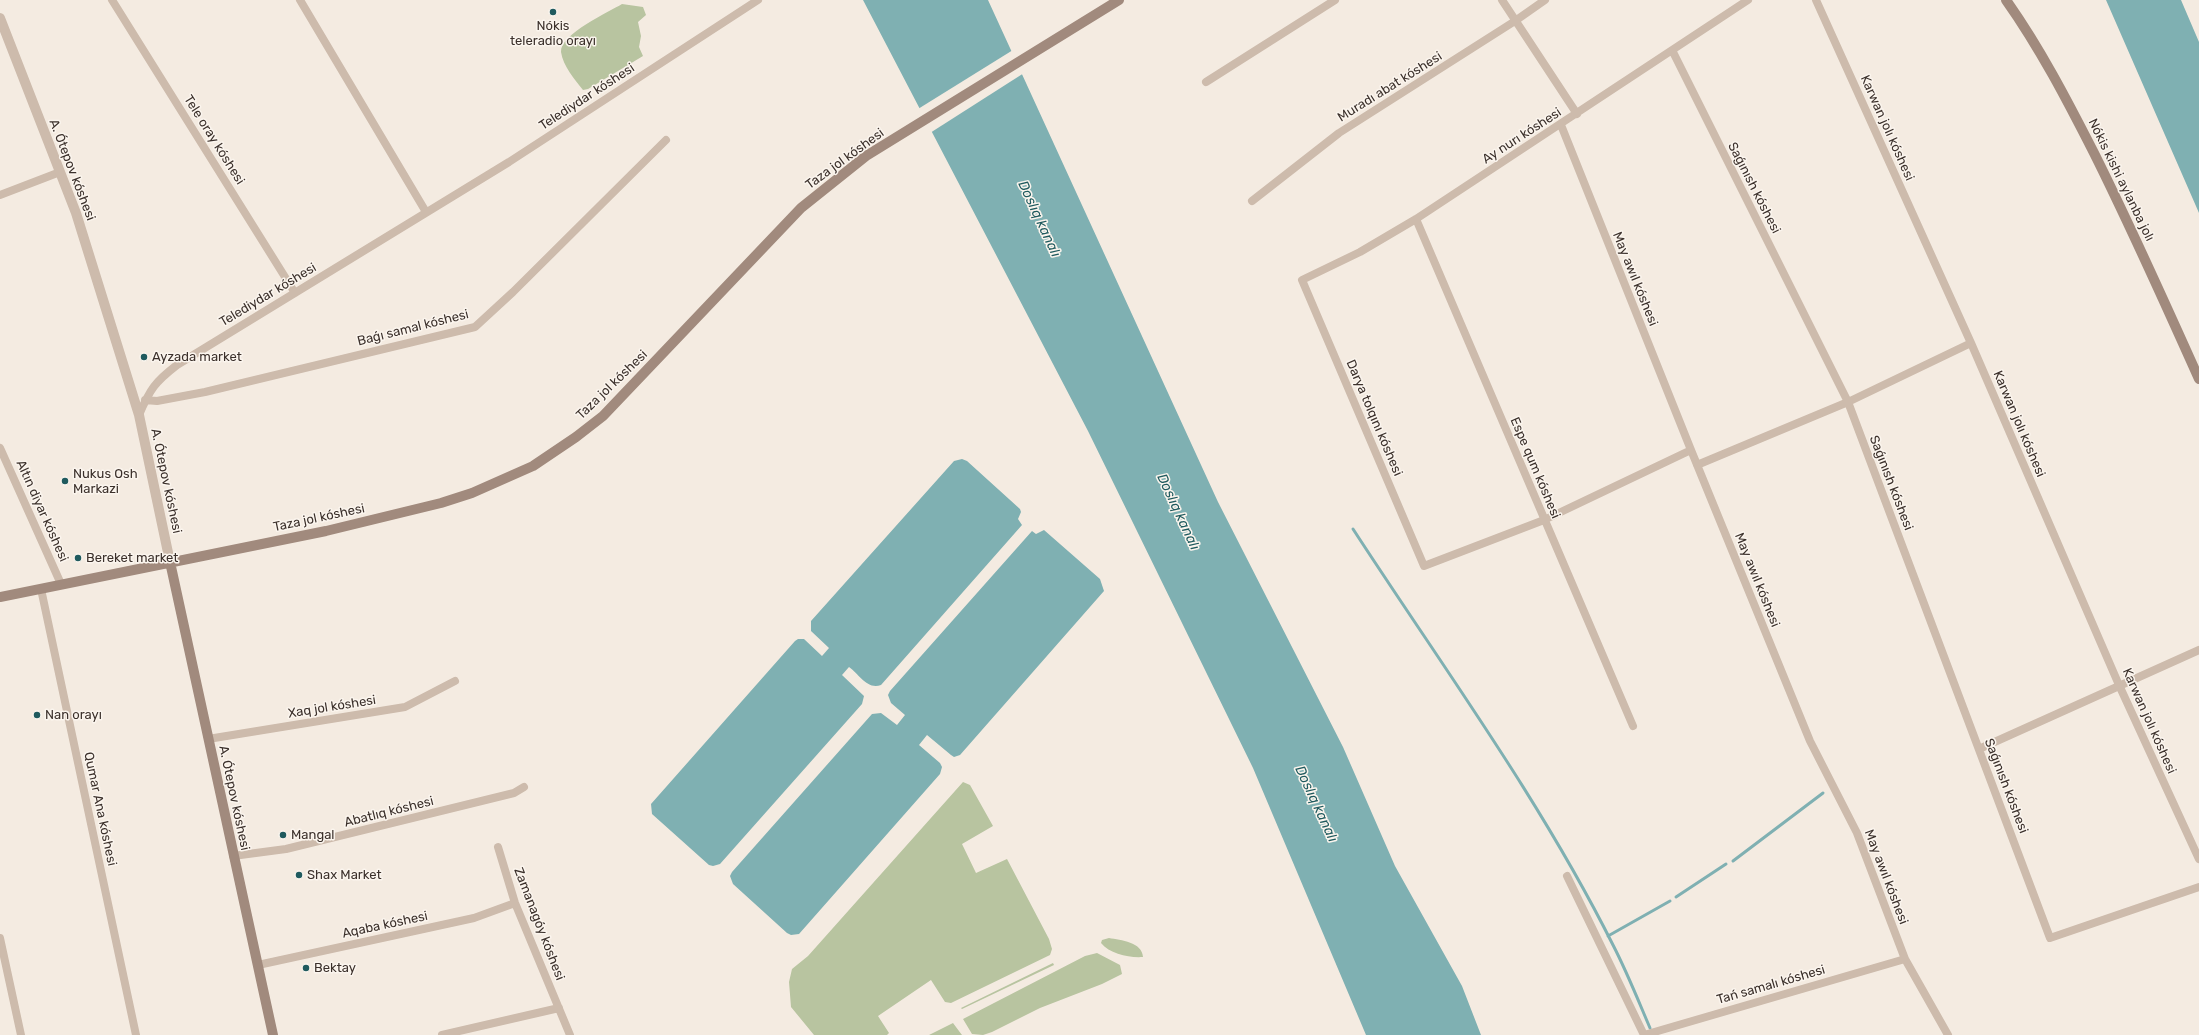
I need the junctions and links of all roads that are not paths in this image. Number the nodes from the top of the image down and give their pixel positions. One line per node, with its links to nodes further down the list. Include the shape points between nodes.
1 (112, 0): 24 (street, Tele oray kóshesi)
2 (300, 0): 21 (street)
3 (758, 0): 21 (street, Telediydar kóshesi, via 590,110)
4 (1119, 0): 34 (main road, Taza jol kóshesi, via 866,156 801,208 603,416 533,466 472,493 441,503 326,531)
5 (1335, 0): 14 (street)
6 (1502, 0): 12 (street)
7 (1545, 0): 12 (street, Muradı abat kóshesi)
8 (1748, 0): 13 (street, Ay nurı kóshesi)
9 (1816, 0): 25 (street, Karwan jolı kóshesi)
10 (2006, 0): 26 (main road, Nókis kishi aylanba jolı, via 2061,87 2138,240)
11 (0, 18): 18 (street, A. Ótepov kóshesi)
12 (1515, 21): 15 (street); 20 (street, Muradı abat kóshesi, via 1339,133)
13 (1673, 52): 15 (street, Ay nurı kóshesi); 28 (street, Saǵınısh kóshesi)
14 (1206, 82)
15 (1577, 114): 16 (street, Ay nurı kóshesi)
16 (1561, 125): 22 (street, Ay nurı kóshesi); 31 (street, May awıl kóshesi)
17 (666, 140): 27 (street, Baǵı samal kóshesi, via 475,327 205,392 157,401)
18 (60, 172): 19 (street); 29 (street, A. Ótepov kóshesi, via 76,213)
19 (0, 195)
20 (1252, 201)
21 (426, 212): 24 (street, Telediydar kóshesi)
22 (1416, 220): 23 (street, Ay nurı kóshesi, via 1360,252); 33 (street, Espe qum kóshesi)
23 (1302, 280): 33 (street, Darya tolqını kóshesi, via 1424,566)
24 (295, 293): 27 (street, Telediydar kóshesi, via 177,365 157,381)
25 (1971, 343): 28 (street); 40 (street, Karwan jolı kóshesi)
26 (2199, 379)
27 (145, 400): 29 (street, Telediydar kóshesi)
28 (1848, 402): 32 (street); 43 (street, Saǵınısh kóshesi)
29 (139, 415): 34 (street, A. Ótepov kóshesi)
30 (0, 448): 35 (street, Altın diyar kóshesi)
31 (1691, 450): 32 (street, May awıl kóshesi); 33 (street)
32 (1697, 465): 52 (street, May awıl kóshesi, via 1810,741 1857,833)
33 (1544, 520): 41 (street, Espe qum kóshesi)
34 (170, 562): 35 (main road, Taza jol kóshesi); 42 (main road, A. Ótepov kóshesi)
35 (61, 584): 36 (main road, Taza jol kóshesi)
36 (41, 589): 37 (main road, Taza jol kóshesi); 56 (street, Qumar Ana kóshesi)
37 (0, 597)
38 (2199, 650): 40 (street)
39 (455, 681): 42 (street, Xaq jol kóshesi, via 405,707)
40 (2119, 685): 43 (street); 47 (street, Karwan jolı kóshesi)
41 (1632, 726)
42 (208, 739): 46 (main road, A. Ótepov kóshesi)
43 (1979, 749): 49 (street, Saǵınısh kóshesi, via 2050,938)
44 (524, 787): 46 (street, Abatlıq kóshesi, via 514,793 286,849)
45 (498, 847): 50 (street, Zamanagóy kóshesi)
46 (234, 856): 53 (main road, A. Ótepov kóshesi)
47 (2199, 858)
48 (1567, 876): 60 (street)
49 (2199, 887)
50 (515, 903): 53 (street, Aqaba kóshesi, via 474,918); 54 (street, Zamanagóy kóshesi)
51 (0, 938): 55 (street)
52 (1905, 959): 60 (street, Tań samalı kóshesi); 61 (street, May awıl kóshesi)
53 (258, 965): 57 (main road, A. Ótepov kóshesi)
54 (559, 1008): 58 (street); 59 (street, Zamanagóy kóshesi)
55 (20, 1035)
56 (136, 1035)
57 (273, 1035)
58 (442, 1035)
59 (570, 1035)
60 (1644, 1035)
61 (1948, 1035)

